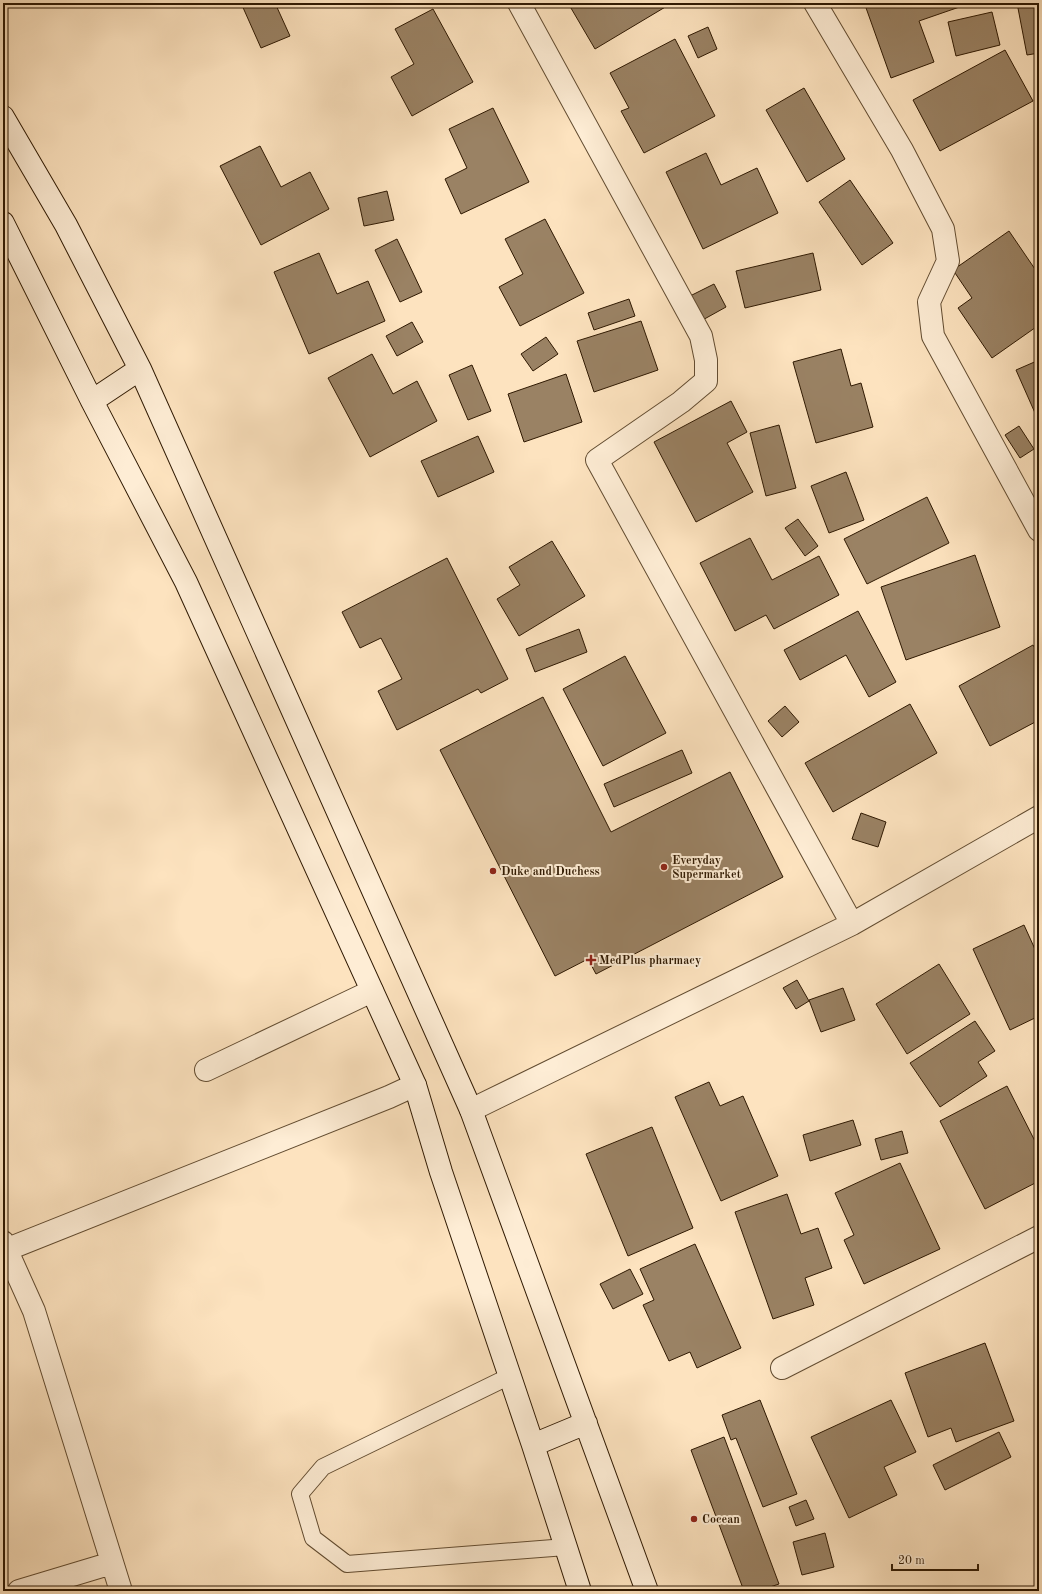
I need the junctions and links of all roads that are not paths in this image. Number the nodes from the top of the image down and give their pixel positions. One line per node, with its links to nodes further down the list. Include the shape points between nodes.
1 (518, 3): 9 (street, via 701,336 706,360 706,381 681,402 597,460)
2 (815, 3): 7 (street, via 902,150 943,229 948,261 929,302 933,336)
3 (3, 117): 5 (street, via 66,226)
4 (5, 232): 6 (street)
5 (140, 369): 6 (street); 13 (street)
6 (92, 401): 10 (street, via 186,582)
7 (1039, 530)
8 (1039, 817): 9 (street)
9 (852, 924): 13 (street)
10 (372, 991): 11 (street); 12 (street)
11 (206, 1070)
12 (415, 1086): 15 (street); 17 (street, via 441,1172)
13 (471, 1110): 18 (street)
14 (1039, 1237): 16 (street)
15 (4, 1247): 21 (street, via 34,1311)
16 (782, 1368)
17 (510, 1376): 19 (street); 20 (lane, via 323,1467 300,1494 313,1538 347,1564)
18 (586, 1423): 19 (street); 25 (street)
19 (534, 1445): 20 (street)
20 (566, 1547): 24 (street)
21 (112, 1563): 22 (street); 23 (street)
22 (19, 1591)
23 (121, 1591)
24 (580, 1591)
25 (647, 1591)

